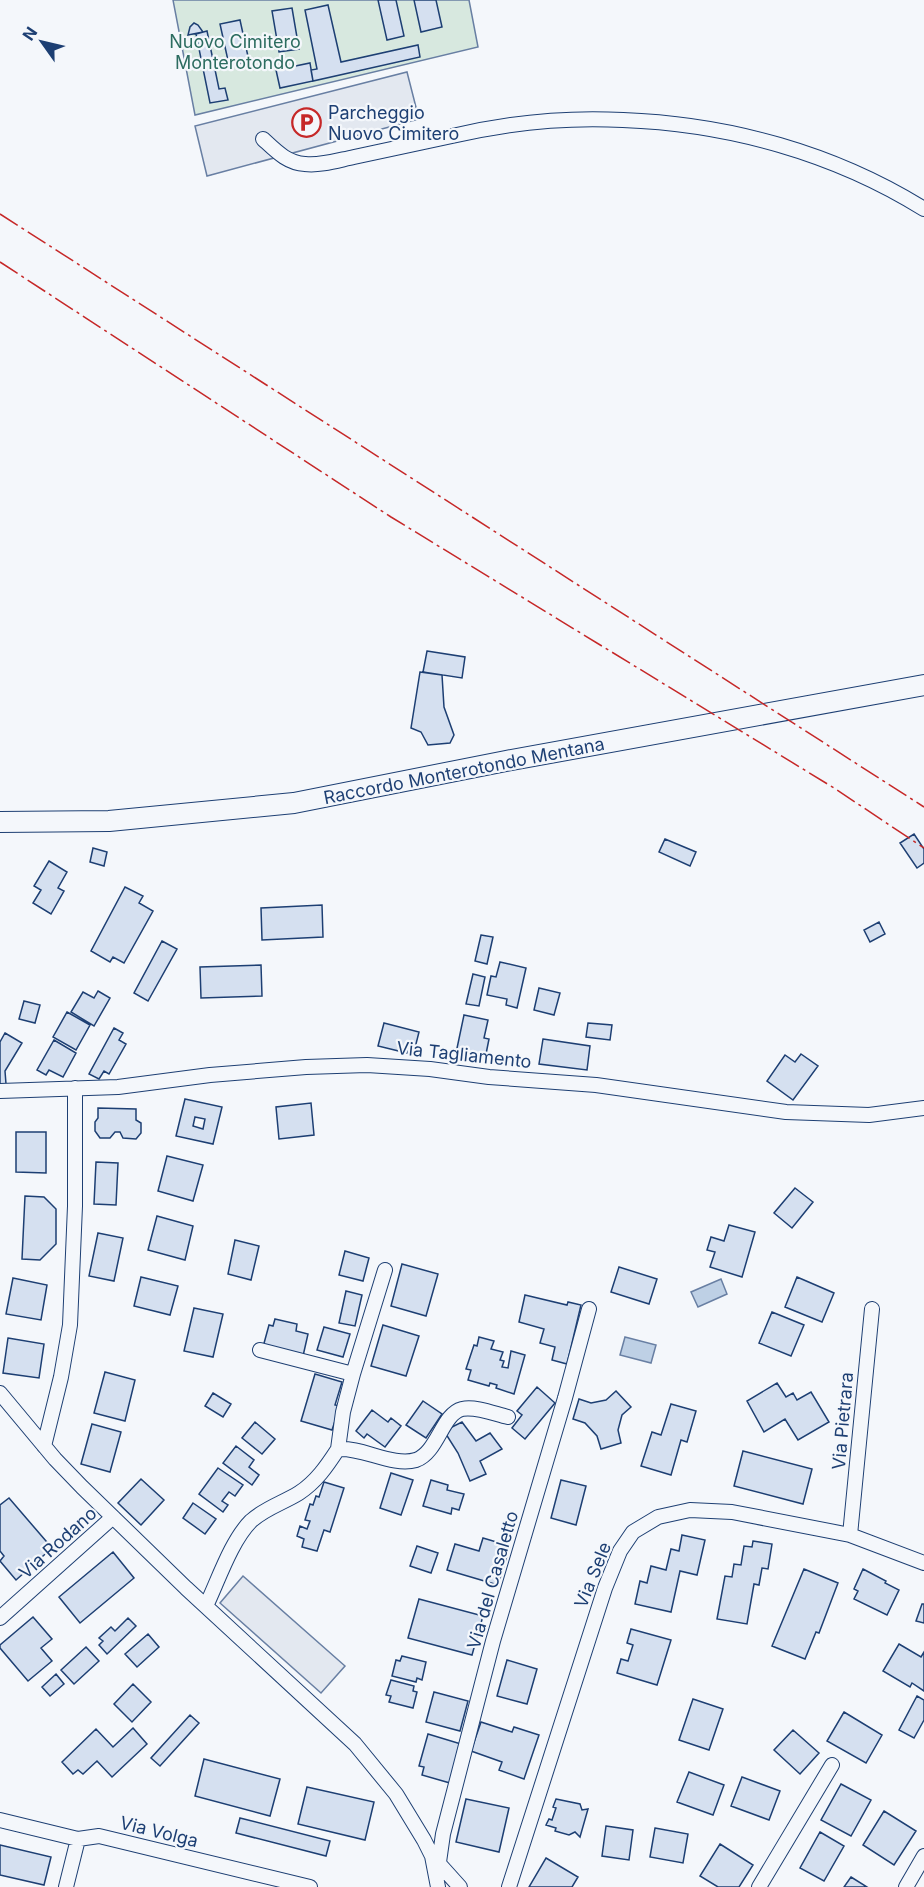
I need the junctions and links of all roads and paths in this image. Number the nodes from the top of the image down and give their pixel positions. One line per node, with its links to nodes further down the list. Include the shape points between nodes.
1 (263, 139): 2 (street, via 288,160 312,164 524,124 590,119 663,123 753,138 815,156 874,181)
2 (924, 209)
3 (924, 685): 4 (main road, Raccordo Monterotondo Mentana, via 286,804 109,821)
4 (0, 822)
5 (75, 1088): 6 (street, Via Tagliamento); 7 (street, Via Tagliamento, via 367,1065 596,1084 786,1112 869,1115); 15 (street, via 70,1325)
6 (0, 1091)
7 (924, 1108)
8 (385, 1270): 12 (street)
9 (589, 1309): 26 (street, Via del Casaletto)
10 (872, 1309): 18 (street, Via Pietrara)
11 (260, 1350): 12 (street)
12 (353, 1374): 16 (street)
13 (0, 1393): 15 (street)
14 (508, 1417): 16 (street, via 471,1409 458,1411 429,1450 414,1460)
15 (44, 1446): 17 (street)
16 (338, 1449): 20 (street, via 314,1481 246,1528)
17 (113, 1517): 20 (street); 21 (street, Via Rodano)
18 (850, 1535): 19 (street, Via Sele); 32 (street, Via Sele, via 732,1512 702,1510 669,1513 633,1533 620,1551 605,1588)
19 (924, 1563)
20 (206, 1606): 26 (street, via 355,1744 396,1794)
21 (0, 1618)
22 (832, 1765): 33 (street)
23 (0, 1820): 24 (street, Via Volga)
24 (78, 1839): 27 (street); 28 (street, Via Volga, via 99,1836)
25 (924, 1856): 34 (street)
26 (435, 1859): 29 (street, Via del Casaletto); 30 (street); 31 (street)
27 (66, 1887)
28 (310, 1887)
29 (427, 1887)
30 (438, 1887)
31 (460, 1887)
32 (509, 1887)
33 (759, 1887)
34 (906, 1887)

